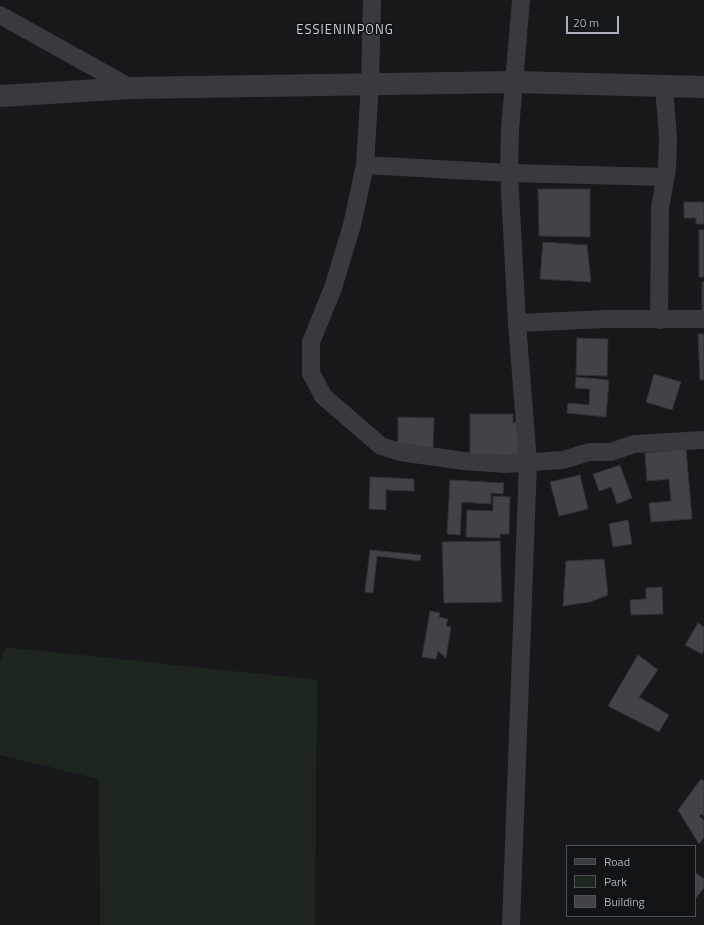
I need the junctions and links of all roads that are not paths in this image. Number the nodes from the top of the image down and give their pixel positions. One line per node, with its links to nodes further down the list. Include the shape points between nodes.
1 (372, 0): 5 (street)
2 (521, 0): 4 (street)
3 (0, 15): 8 (street)
4 (514, 82): 5 (street); 6 (street); 11 (street)
5 (370, 85): 8 (street); 10 (street)
6 (664, 86): 7 (street); 12 (street, via 668,138)
7 (704, 87)
8 (131, 88): 9 (street)
9 (0, 96)
10 (365, 166): 11 (street); 17 (street, via 352,225 333,288 311,342 311,372 323,396 381,446 400,452 464,461 505,464)
11 (509, 173): 12 (street); 15 (street)
12 (665, 177): 14 (street, via 660,208)
13 (704, 319): 14 (street)
14 (660, 320): 15 (street, via 606,319)
15 (517, 324): 17 (street)
16 (704, 440): 17 (street, via 634,444 610,452 589,452 563,460)
17 (528, 462): 18 (street)
18 (511, 925)

